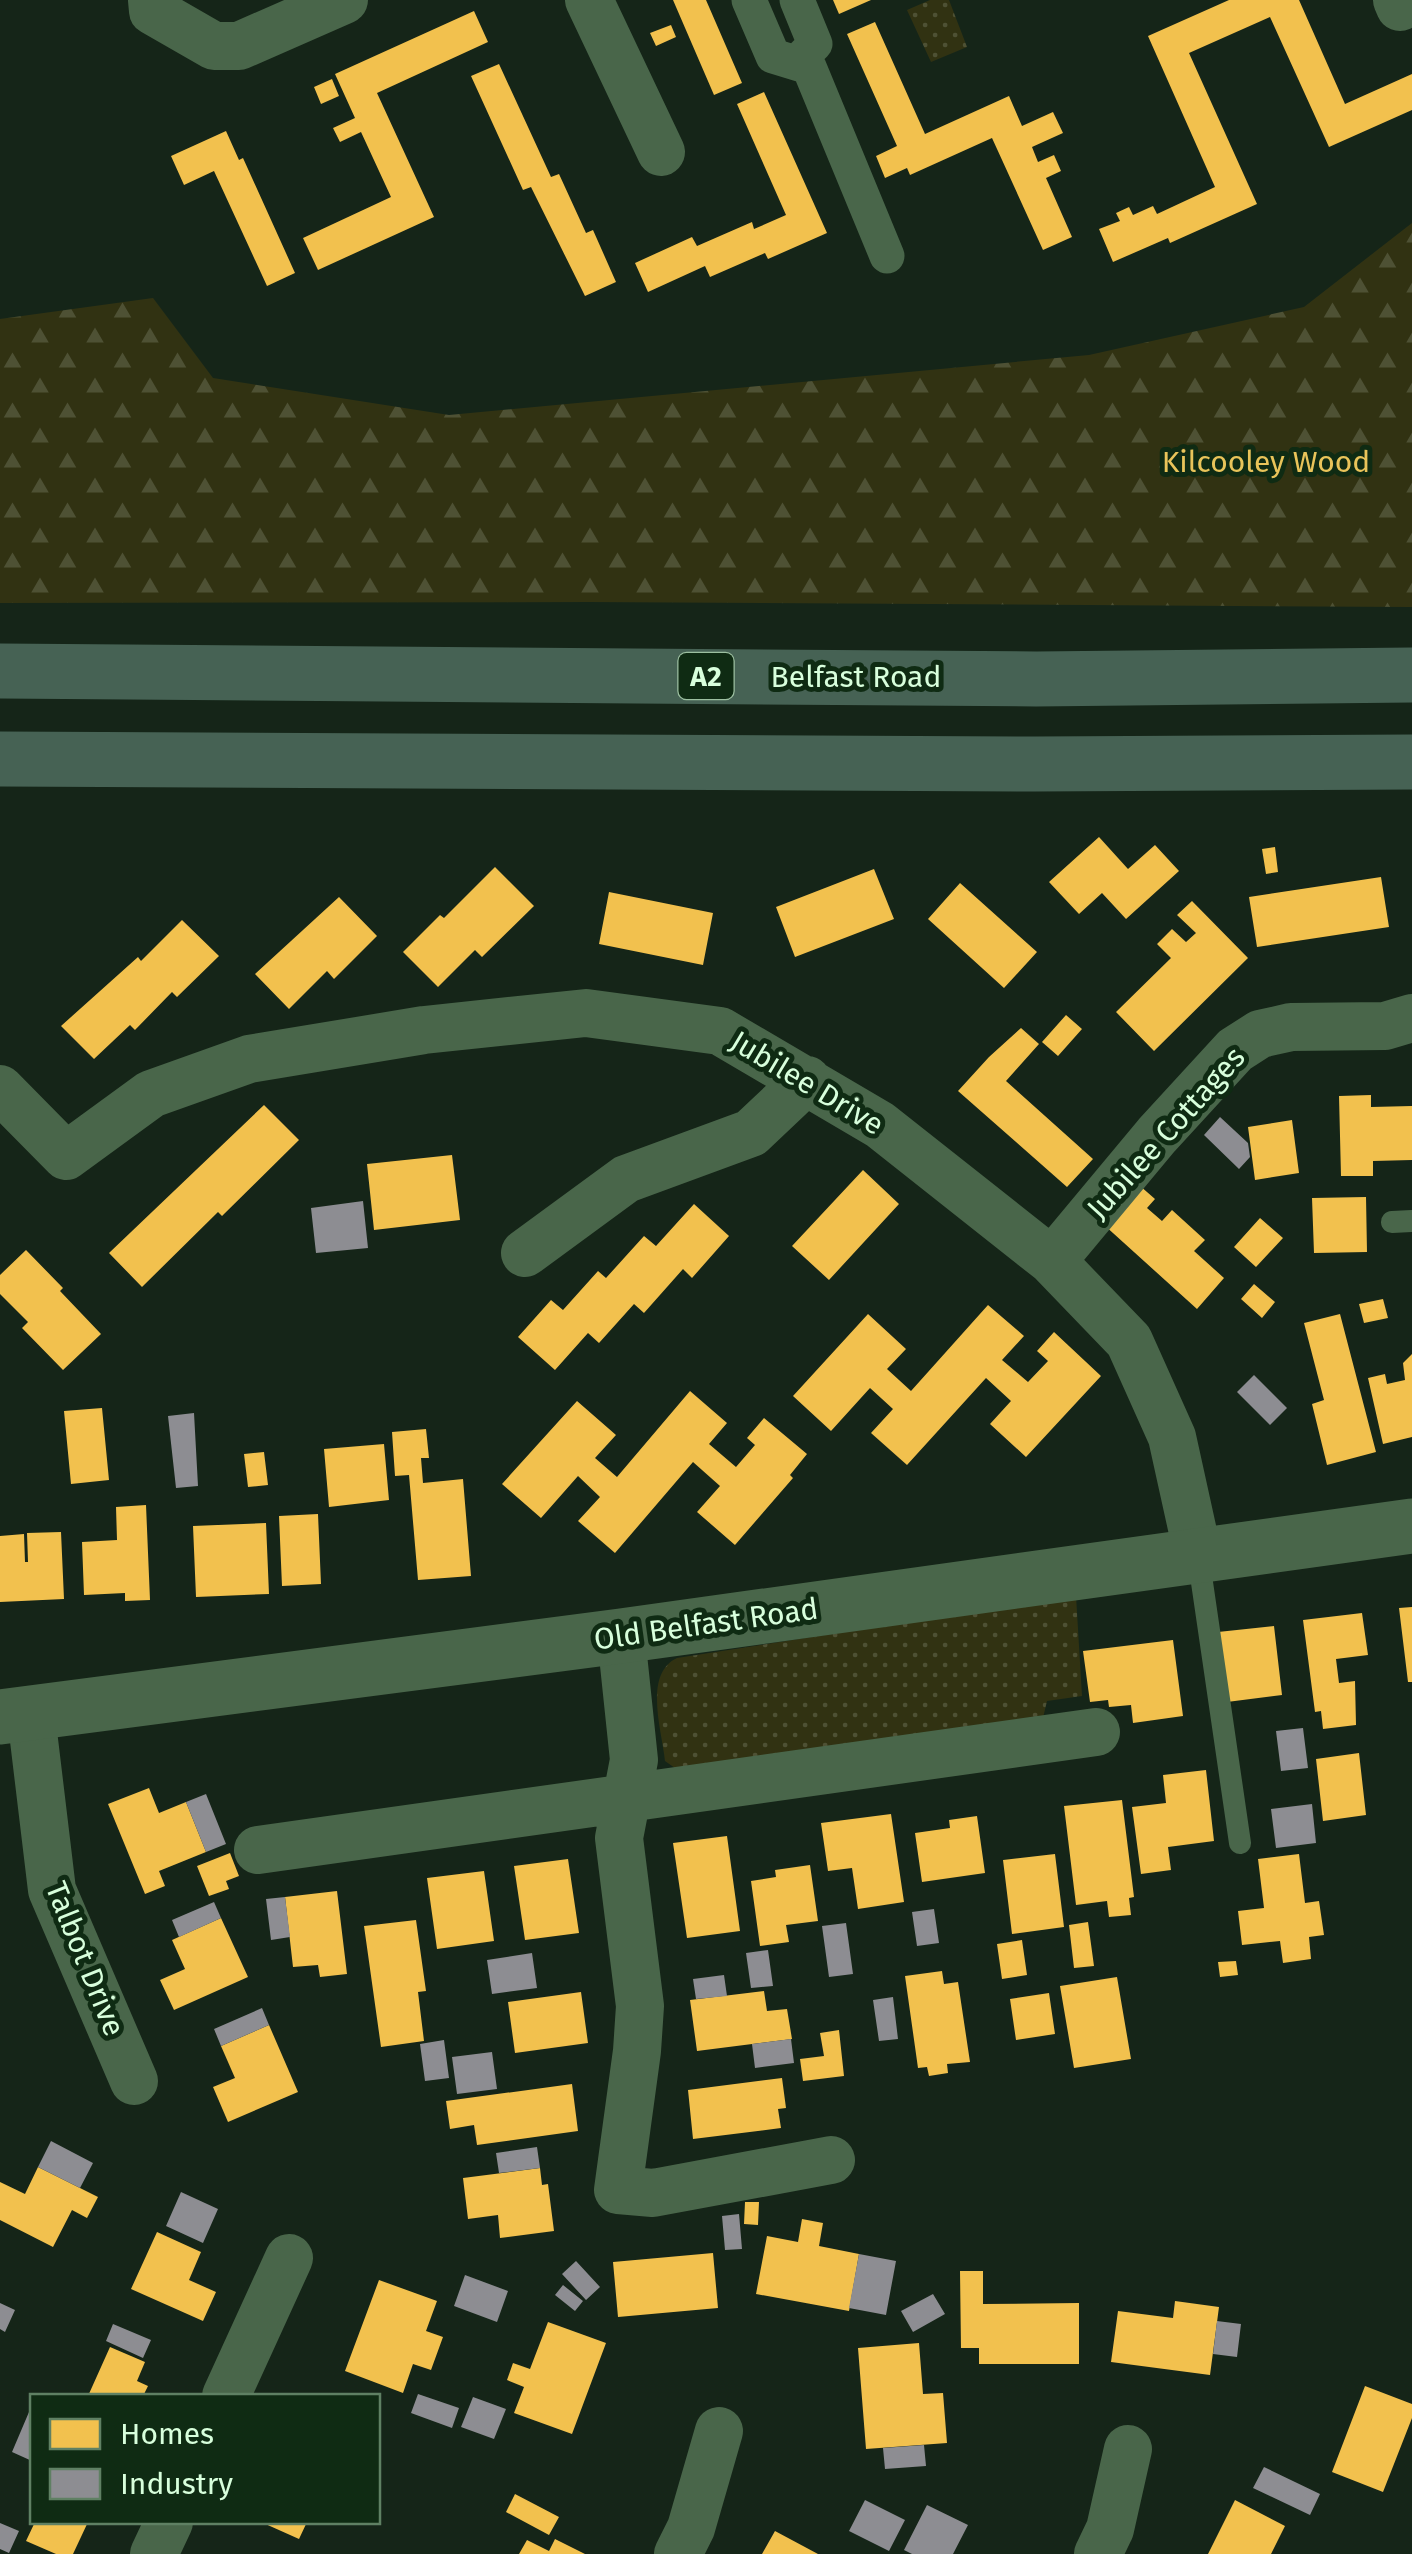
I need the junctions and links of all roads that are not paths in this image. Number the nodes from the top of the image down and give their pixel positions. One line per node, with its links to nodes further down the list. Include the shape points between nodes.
1 (152, 0): 2 (street, via 154,11 214,46 240,46)
2 (344, 0)
3 (589, 0): 7 (street)
4 (750, 0): 6 (street, via 773,56)
5 (797, 0): 6 (street, via 814,44)
6 (796, 62): 8 (street, via 809,67)
7 (661, 152)
8 (888, 256)
9 (0, 672): 10 (highway, Belfast Road / A2)
10 (1412, 675)
11 (0, 759): 12 (highway)
12 (1412, 762)
13 (1412, 1018): 17 (street, Jubilee Cottages, via 1385,1026 1291,1028 1260,1034 1235,1050)
14 (807, 1080): 15 (street, Jubilee Drive, via 720,1031 586,1014 424,1030 249,1059 151,1094 66,1156); 16 (street, via 751,1133 626,1179); 17 (street, Jubilee Drive, via 880,1125)
15 (0, 1089)
16 (525, 1253)
17 (1052, 1261): 19 (street, Jubilee Drive, via 1130,1341 1172,1437)
18 (1412, 1526): 19 (street, Old Belfast Road)
19 (1198, 1556): 20 (street, Old Belfast Road); 24 (lane)
20 (620, 1636): 21 (street, Old Belfast Road); 23 (street, via 634,1760)
21 (15, 1716): 26 (street, Talbot Drive, via 52,1890)
22 (1096, 1732): 23 (street)
23 (628, 1798): 25 (street); 27 (street, via 619,1838 640,2006 618,2190 653,2193)
24 (1240, 1843)
25 (258, 1850)
26 (134, 2081)
27 (831, 2160)
28 (290, 2258): 29 (street)
29 (227, 2394)
30 (719, 2431): 34 (street)
31 (1128, 2449): 35 (street)
32 (168, 2524): 33 (street)
33 (154, 2554)
34 (678, 2554)
35 (1098, 2554)

